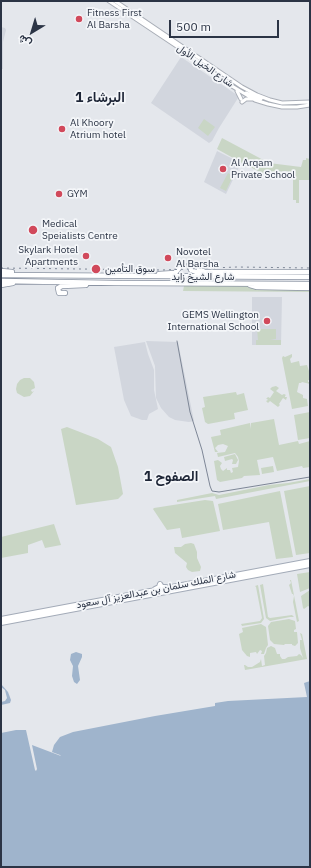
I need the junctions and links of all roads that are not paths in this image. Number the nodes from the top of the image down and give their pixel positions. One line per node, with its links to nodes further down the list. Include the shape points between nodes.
1 (109, 1): 3 (main road, شارع الخيل الأول)
2 (115, 1): 5 (main road, شارع الخيل الأول)
3 (227, 83): 4 (main road, شارع الخيل الأول); 5 (main road)
4 (231, 85): 6 (main road, شارع الخيل الأول); 8 (main road, via 239,92 242,100)
5 (249, 91): 7 (main road, شارع الخيل الأول)
6 (244, 94): 7 (main road); 8 (main road, شارع الخيل الأول)
7 (266, 99): 9 (main road, شارع الخيل الأول, via 286,103)
8 (255, 100): 10 (main road, شارع الخيل الأول, via 282,107)
9 (310, 102)
10 (310, 105)
11 (189, 265): 15 (highway, via 195,272)
12 (212, 267): 15 (highway, via 201,265 198,268)
13 (180, 268): 19 (highway, via 173,273)
14 (1, 271): 18 (highway)
15 (221, 272): 16 (highway)
16 (310, 272): 20 (highway)
17 (1, 275): 18 (highway, شارع الشيخ زايد)
18 (43, 275): 19 (highway, شارع الشيخ زايد)
19 (146, 277): 20 (highway, شارع الشيخ زايد)
20 (268, 277): 21 (highway, شارع الشيخ زايد)
21 (310, 278)
22 (1, 281): 23 (highway, شارع الشيخ زايد)
23 (20, 281): 24 (highway, شارع الشيخ زايد); 27 (highway)
24 (115, 283): 25 (highway, شارع الشيخ زايد); 29 (highway, via 58,288 59,293)
25 (247, 283): 26 (highway, شارع الشيخ زايد); 28 (highway, via 257,287)
26 (310, 284)
27 (1, 285)
28 (310, 289)
29 (65, 293)
30 (310, 561): 32 (main road, شارع الملك سلمان بن عبدالعزيز آل سعود)
31 (310, 565): 33 (main road, شارع الملك سلمان بن عبدالعزيز آل سعود)
32 (266, 570): 33 (main road); 34 (main road, شارع الملك سلمان بن عبدالعزيز آل سعود)
33 (248, 577): 35 (main road, شارع الملك سلمان بن عبدالعزيز آل سعود)
34 (172, 587): 35 (main road, شارع الملك سلمان بن عبدالعزيز آل سعود); 35 (main road, via 163,587 160,584 150,590)
35 (150, 593): 36 (main road, شارع الملك سلمان بن عبدالعزيز آل سعود); 37 (main road, شارع الملك سلمان بن عبدالعزيز آل سعود)
36 (1, 620)
37 (1, 623)

